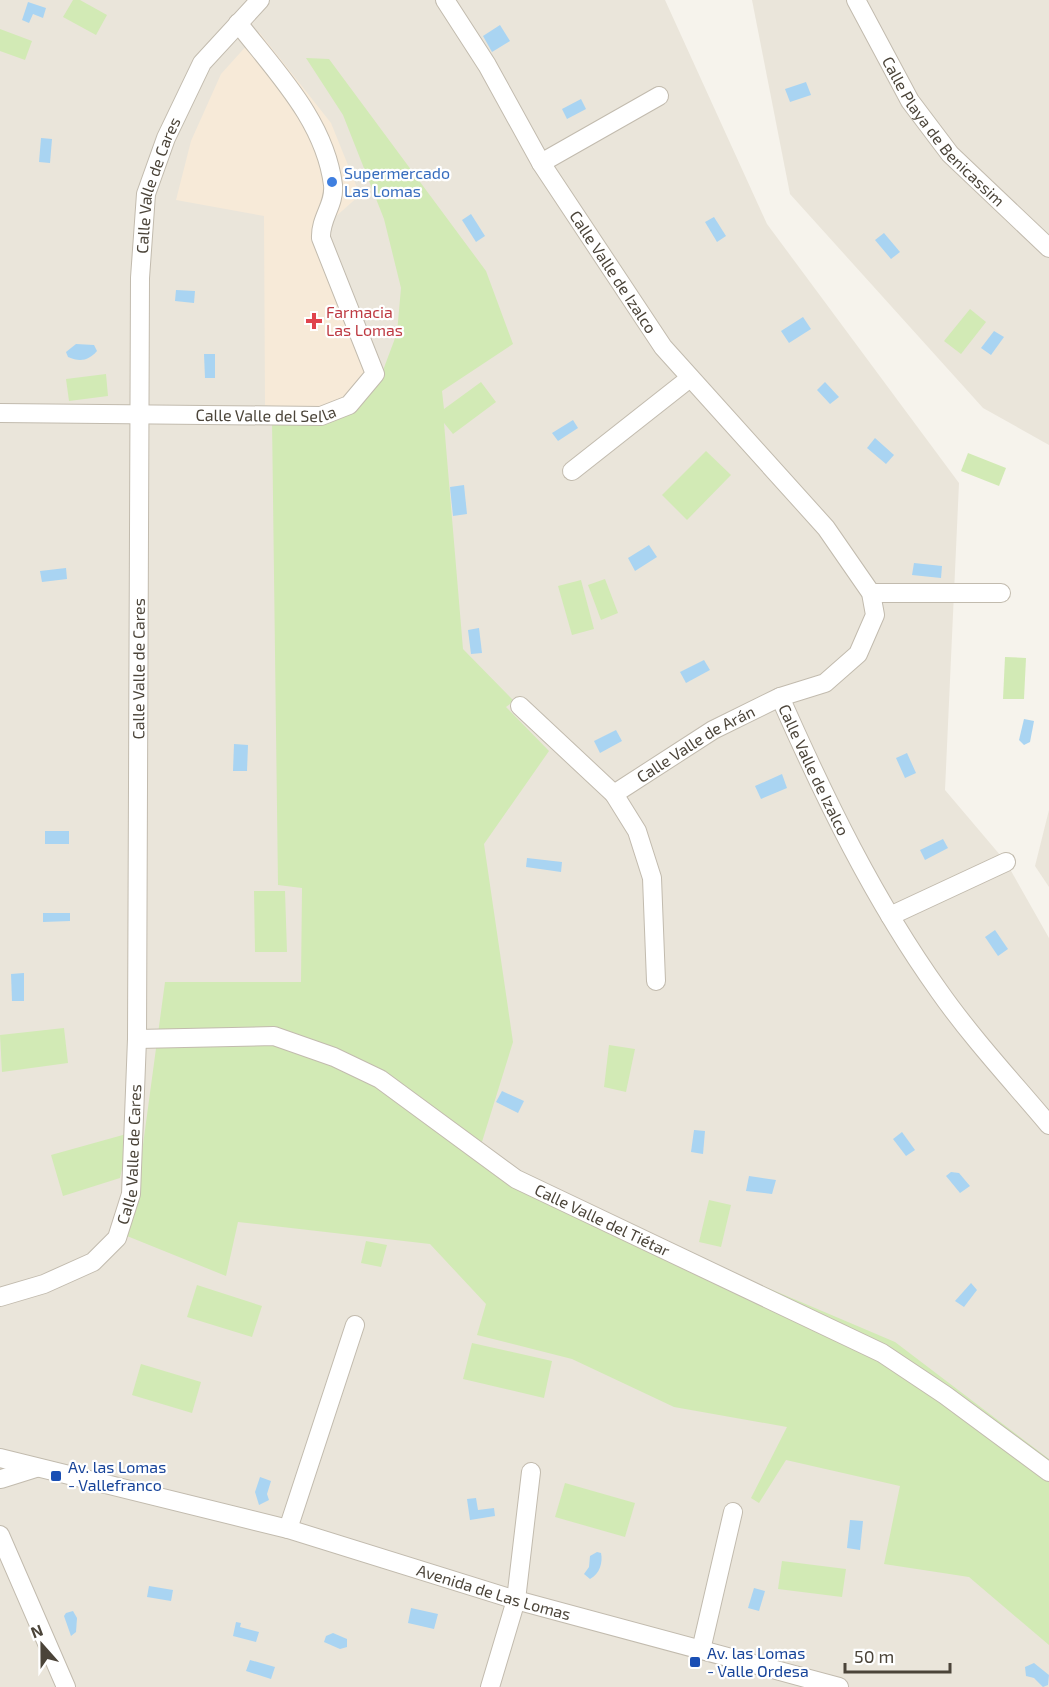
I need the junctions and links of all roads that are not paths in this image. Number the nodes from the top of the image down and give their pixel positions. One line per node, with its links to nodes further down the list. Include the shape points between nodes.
1 (260, 0): 4 (street, Calle Valle de Cares)
2 (445, 0): 6 (street, Calle Valle de Izalco, via 487,65)
3 (856, 0): 7 (street, Calle Playa de Benicassim, via 910,101 950,154)
4 (238, 23): 10 (street, Calle Valle de Cares, via 202,63 166,138 146,194 140,278); 10 (street, Calle Valle del Sella, via 315,127 333,186 333,201 321,222 321,238 375,374 349,405 321,416)
5 (659, 96): 6 (street)
6 (541, 163): 8 (street, Calle Valle de Izalco, via 663,347)
7 (1049, 248)
8 (690, 378): 11 (street); 12 (street, Calle Valle de Izalco, via 826,528)
9 (0, 413): 10 (street, Calle Valle del Sella)
10 (140, 414): 20 (street, Calle Valle de Cares)
11 (572, 471)
12 (871, 593): 13 (street); 14 (street, Calle Valle de Izalco, via 875,615 858,654 825,683)
13 (1001, 593)
14 (780, 697): 16 (street, Calle Valle de Arán, via 713,730); 18 (street, Calle Valle de Izalco, via 860,865)
15 (520, 706): 16 (street)
16 (614, 794): 19 (street, via 637,831 652,879)
17 (1006, 862): 18 (street)
18 (890, 916): 21 (street, Calle Valle de Izalco, via 940,992)
19 (656, 981)
20 (137, 1039): 22 (street, Calle Valle de Cares, via 131,1194 117,1238 93,1262); 27 (street, Calle Valle del Tiétar, via 274,1036 334,1057 380,1080 516,1179 882,1353)
21 (1049, 1125)
22 (0, 1298)
23 (355, 1325): 30 (street)
24 (0, 1458): 25 (street, Avenida de Las Lomas)
25 (36, 1468): 28 (street); 30 (street, Avenida de Las Lomas)
26 (531, 1472): 32 (street)
27 (1049, 1472)
28 (0, 1475)
29 (733, 1512): 33 (street)
30 (288, 1529): 32 (street, Avenida de Las Lomas)
31 (0, 1535): 34 (street)
32 (516, 1600): 33 (street, Avenida de Las Lomas); 35 (street)
33 (701, 1650): 36 (street, Avenida de Las Lomas)
34 (66, 1687)
35 (490, 1687)
36 (839, 1687)

